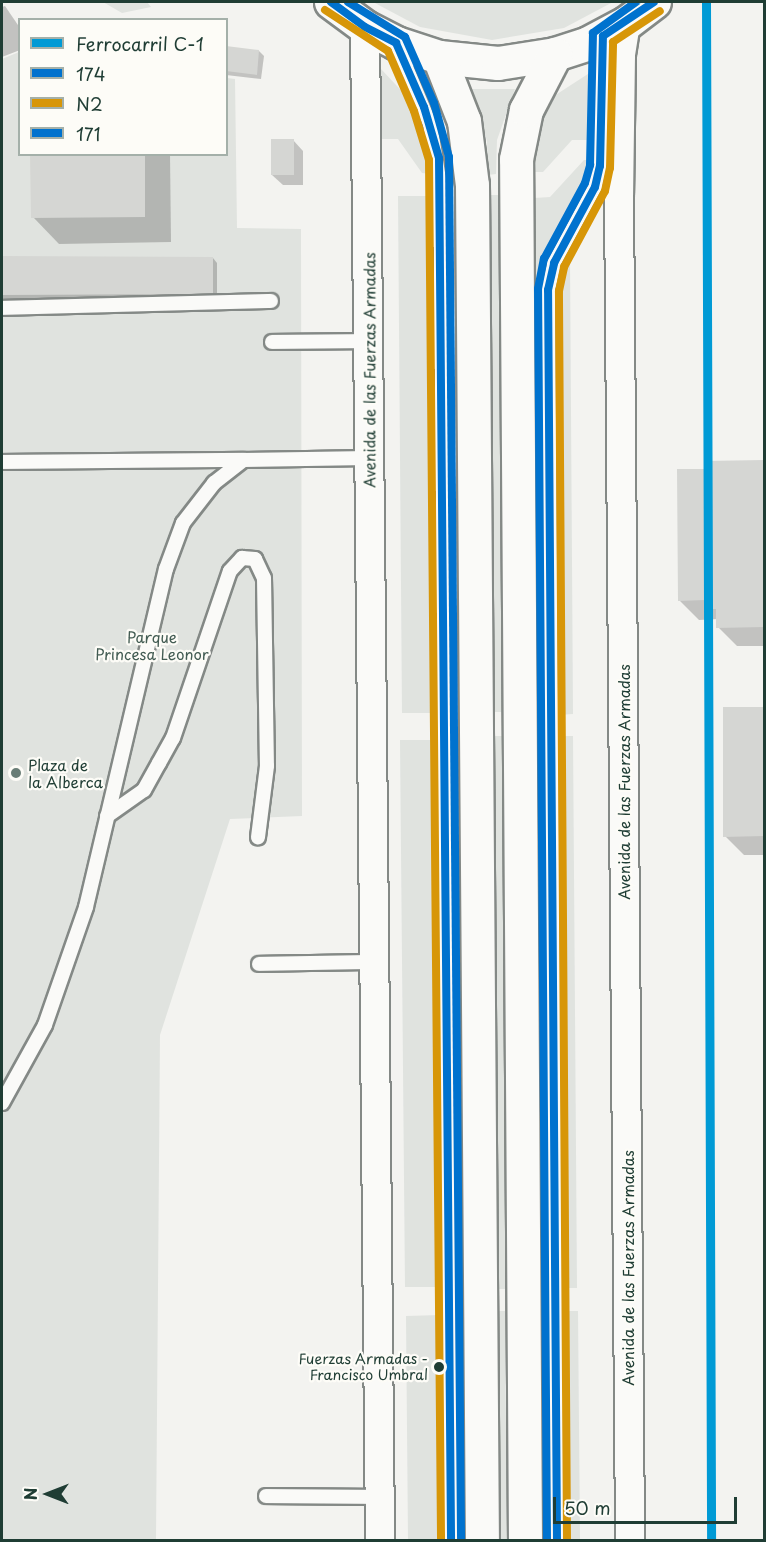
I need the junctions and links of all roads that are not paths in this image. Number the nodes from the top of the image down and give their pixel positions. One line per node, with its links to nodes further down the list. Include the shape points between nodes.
1 (331, 2): 3 (street)
2 (654, 2): 4 (street)
3 (365, 27): 5 (street); 10 (street, Avenida de las Fuerzas Armadas)
4 (614, 30): 6 (street); 26 (lane, via 595,187 554,263 548,290); 27 (street, Avenida de las Fuerzas Armadas, via 621,56)
5 (396, 43): 7 (street); 23 (lane, via 430,124 440,176)
6 (555, 54): 7 (street, via 498,63); 25 (street, via 526,110 516,159)
7 (440, 57): 24 (street, via 464,122 472,185)
8 (271, 301): 9 (lane)
9 (2, 308)
10 (369, 341): 11 (lane); 12 (street, Avenida de las Fuerzas Armadas)
11 (272, 342)
12 (369, 458): 13 (lane); 17 (street, Avenida de las Fuerzas Armadas)
13 (243, 460): 14 (lane); 15 (lane, via 214,483 183,523 166,569)
14 (2, 462)
15 (107, 816): 16 (lane, via 144,790 173,738 230,571 242,558 255,559 264,579 267,766); 19 (lane, via 86,907 45,1025)
16 (258, 837)
17 (376, 962): 18 (lane); 21 (street, Avenida de las Fuerzas Armadas)
18 (260, 964)
19 (2, 1103)
20 (266, 1496): 21 (lane)
21 (380, 1497): 22 (street, Avenida de las Fuerzas Armadas)
22 (380, 1540)
23 (451, 1540)
24 (482, 1540)
25 (525, 1540)
26 (557, 1540)
27 (630, 1540)

